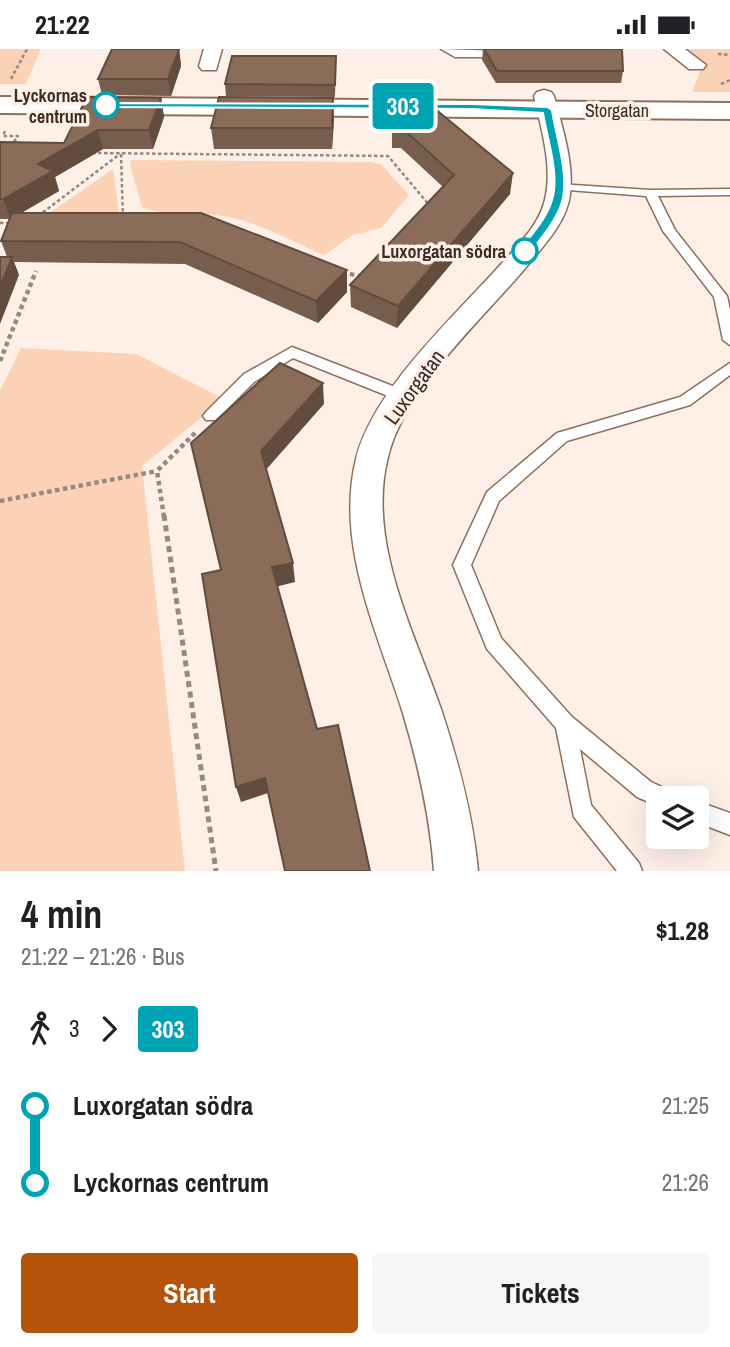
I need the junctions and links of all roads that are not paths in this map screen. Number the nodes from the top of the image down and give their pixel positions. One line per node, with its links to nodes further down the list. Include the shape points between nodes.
1 (446, 49): 3 (lane, via 455,54)
2 (673, 49): 4 (street)
3 (504, 54)
4 (696, 65)
5 (730, 97): 7 (main road, Storgatan)
6 (4, 103): 7 (main road, Storgatan, via 472,107)
7 (546, 103): 8 (main road, Storgatan); 9 (street, Luxorgatan)
8 (730, 111)
9 (559, 187): 10 (lane); 14 (street, Luxorgatan, via 544,227)
10 (650, 193): 11 (lane); 12 (lane, via 669,231 720,296)
11 (730, 193)
12 (730, 340)
13 (730, 368): 16 (lane, via 685,401 562,437 493,497 462,565 494,643)
14 (403, 396): 15 (lane, via 292,352 249,378); 20 (street, Luxorgatan, via 385,422 372,455 365,489 366,524 372,560 434,749 455,845)
15 (211, 416)
16 (565, 725): 17 (lane); 21 (lane, via 581,810)
17 (646, 790)
18 (709, 816): 19 (lane)
19 (730, 824)
20 (456, 871)
21 (631, 871)

